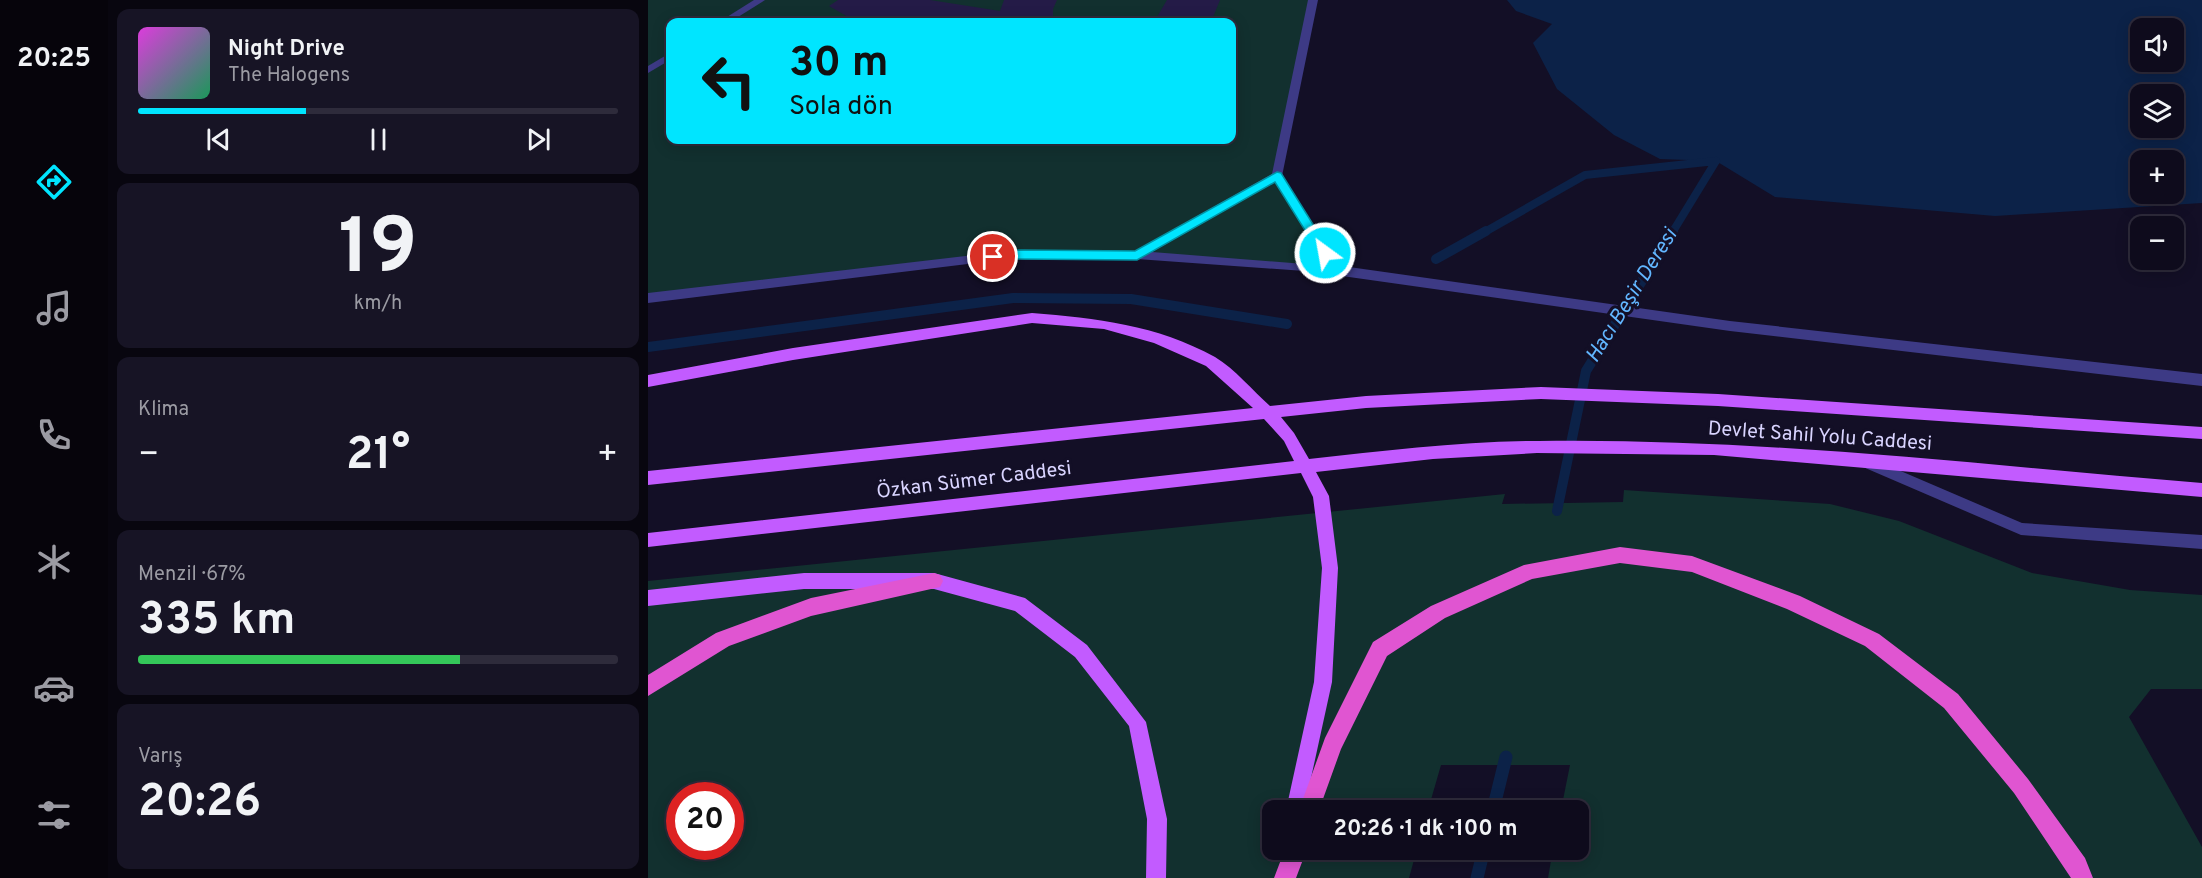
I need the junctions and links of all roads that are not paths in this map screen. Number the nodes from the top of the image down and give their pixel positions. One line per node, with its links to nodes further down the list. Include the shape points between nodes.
1 (760, 0): 3 (lane)
2 (1313, 0): 6 (lane)
3 (731, 18)
4 (666, 59): 5 (lane)
5 (648, 70)
6 (1277, 176): 7 (lane); 8 (lane, via 1325,253)
7 (1137, 255): 8 (lane); 9 (lane, via 1017,254)
8 (1342, 271): 10 (street, via 1730,326)
9 (648, 298)
10 (2202, 380)
11 (648, 381): 23 (main road, via 945,329 1032,318 1125,329 1157,338 1210,362 1266,411 1288,437 1321,496 1330,568 1323,682)
12 (1438, 399): 13 (main road, Devlet Sahil Yolu Caddesi, via 1541,393 1718,400); 16 (main road, Özkan Sümer Caddesi, via 1366,402)
13 (2202, 433)
14 (1433, 453): 15 (main road, Devlet Sahil Yolu Caddesi, via 1537,447 1714,449); 18 (main road, Özkan Sümer Caddesi)
15 (1863, 461): 17 (main road, Devlet Sahil Yolu Caddesi); 19 (lane, via 2021,529)
16 (648, 478)
17 (2202, 490)
18 (648, 540)
19 (2202, 542)
20 (934, 581): 21 (main road, via 804,581); 22 (highway, via 811,607 723,639); 27 (main road, via 1019,604 1081,651 1137,722 1157,819)
21 (648, 598)
22 (648, 686)
23 (1297, 800)
24 (1313, 800): 30 (highway, via 1332,745 1380,649 1438,612 1530,571 1620,555 1692,564 1794,602 1872,640 1951,701 2021,786)
25 (1284, 860): 28 (main road)
26 (1292, 860): 29 (highway)
27 (1156, 878)
28 (1280, 878)
29 (1286, 878)
30 (2082, 878)

